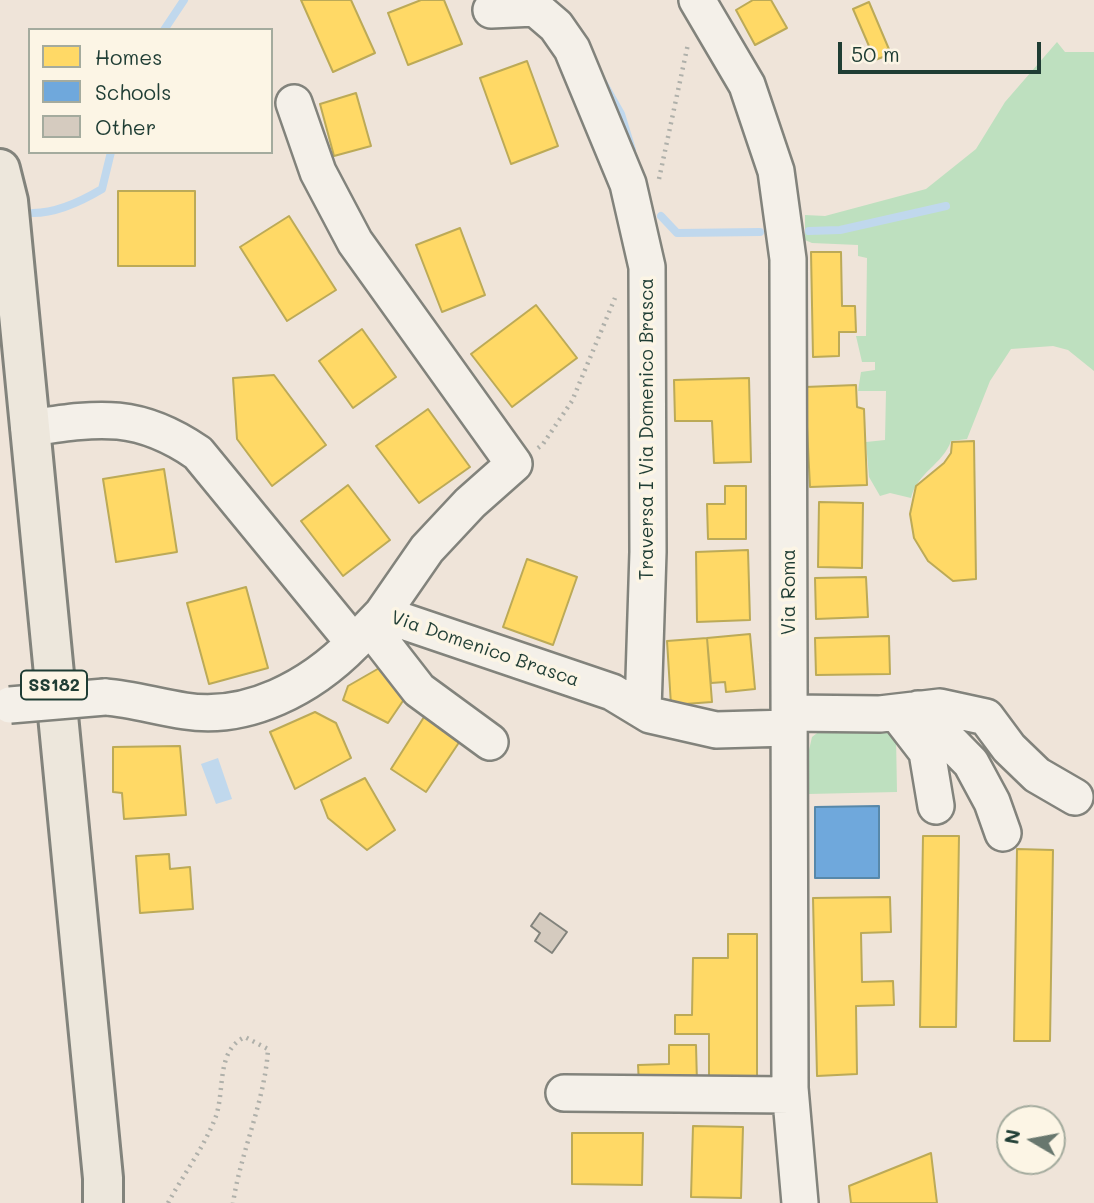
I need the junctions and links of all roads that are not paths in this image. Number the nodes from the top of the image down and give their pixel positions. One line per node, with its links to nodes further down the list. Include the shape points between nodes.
1 (491, 10): 8 (street, Traversa I Via Domenico Brasca, via 534,8 556,26 572,49 628,184 647,267 648,552)
2 (694, 16): 10 (street, Via Roma, via 747,85 776,171 788,259)
3 (294, 103): 6 (street, via 318,172 355,242 514,464 427,549)
4 (0, 169): 5 (main road, SS182, via 8,201)
5 (29, 428): 6 (street, via 88,419 121,420 180,440); 17 (main road, SS182)
6 (369, 628): 7 (street, bridge, via 310,681 249,707 187,712 105,697); 8 (street, Via Domenico Brasca, via 612,692); 11 (street, via 419,690)
7 (5, 706)
8 (643, 710): 10 (street, Via Domenico Brasca, via 716,730)
9 (907, 711): 10 (street, Via Domenico Brasca); 12 (street, Via Domenico Brasca, via 940,707 986,717 1037,775); 13 (street, via 927,752); 14 (street, via 971,763)
10 (789, 721): 16 (street, Via Roma)
11 (490, 742)
12 (1075, 797)
13 (936, 806)
14 (1003, 833)
15 (564, 1093): 16 (street)
16 (790, 1095): 18 (street, Via Roma)
17 (103, 1203)
18 (800, 1203)

